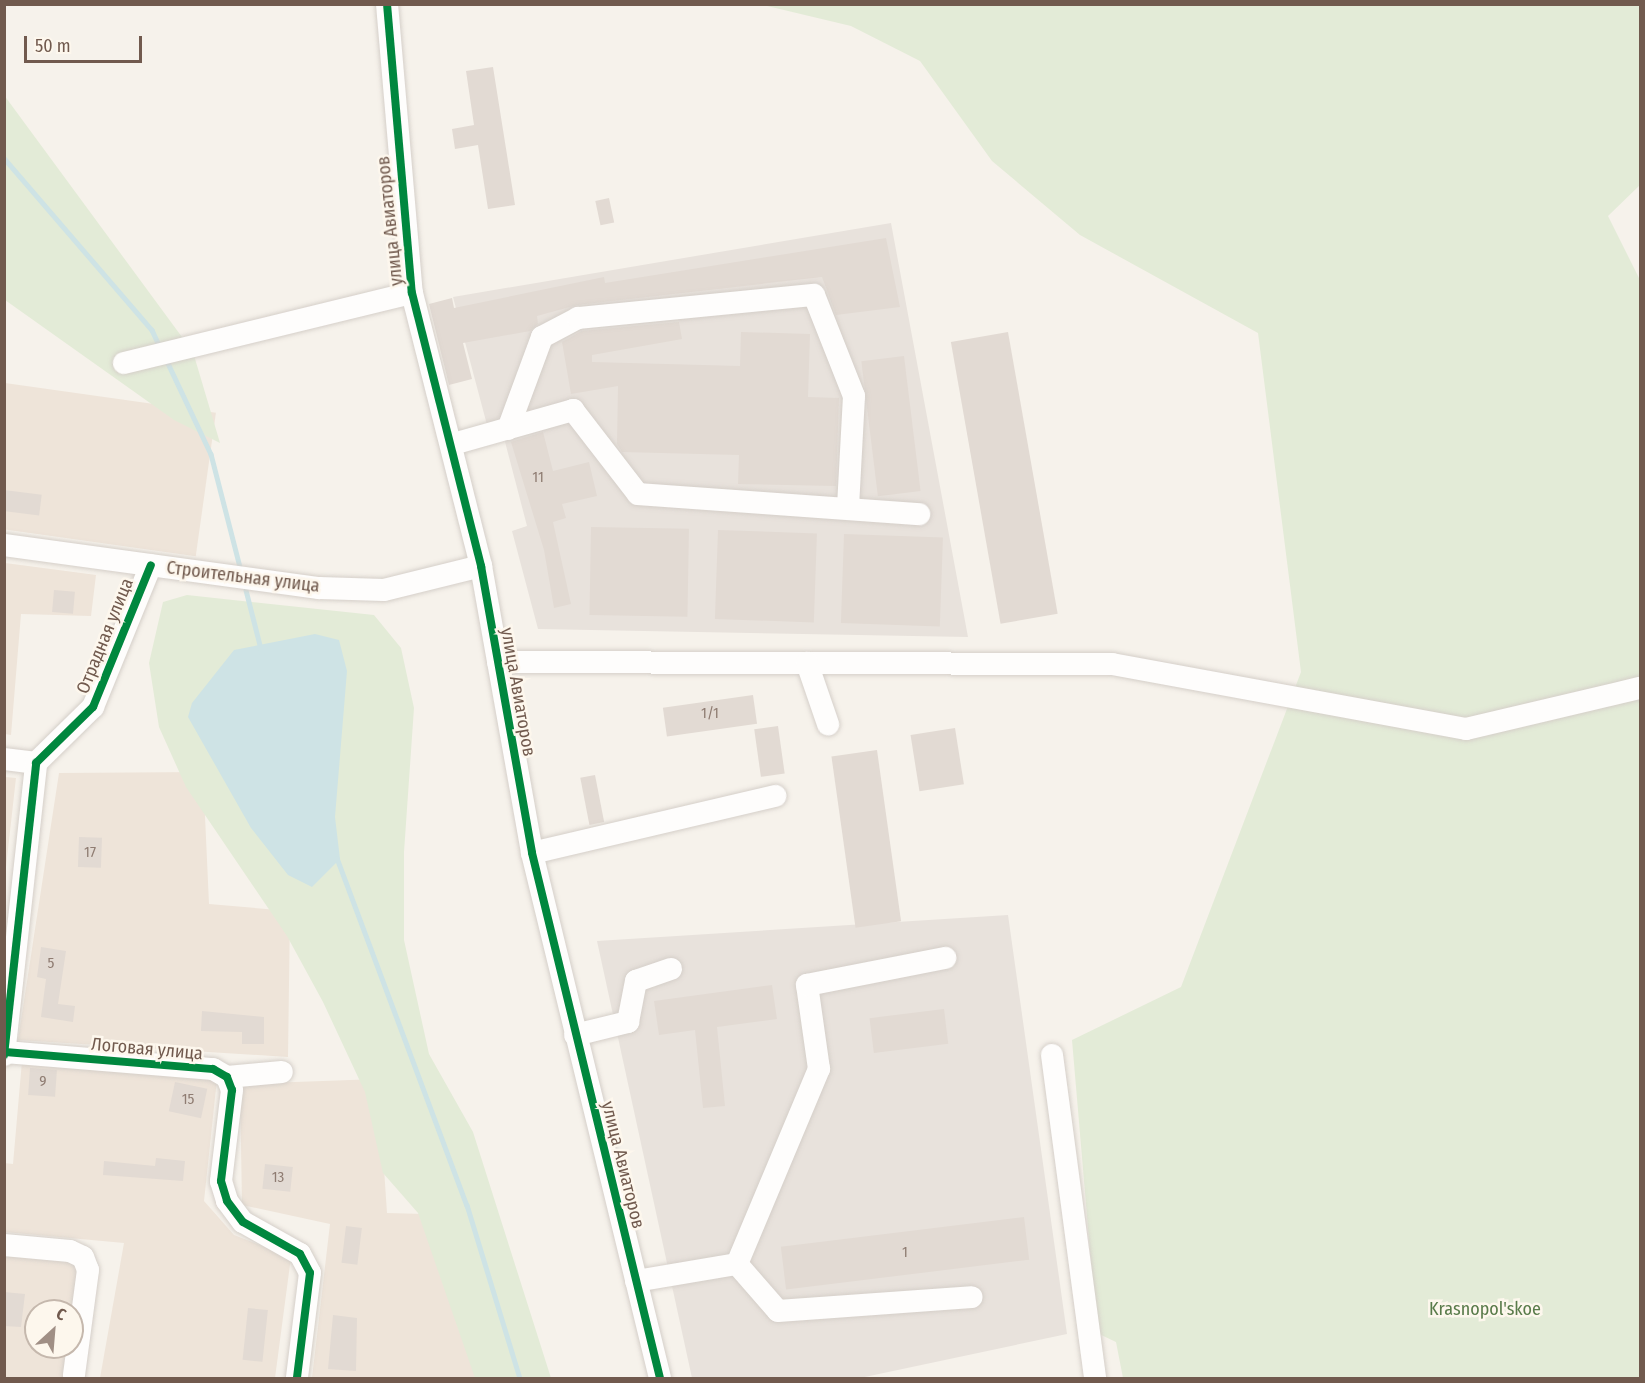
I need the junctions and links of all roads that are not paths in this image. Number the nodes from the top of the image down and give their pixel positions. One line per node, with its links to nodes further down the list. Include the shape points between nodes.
1 (387, 4): 2 (street, улица Авиаторов)
2 (412, 293): 3 (street); 5 (street, улица Авиаторов)
3 (124, 363)
4 (508, 429): 5 (street); 6 (street, via 573,410 638,494); 6 (street, via 542,337 578,318 814,295 854,396)
5 (453, 444): 10 (street, улица Авиаторов)
6 (848, 506): 7 (street)
7 (919, 514)
8 (4, 545): 9 (street, Строительная улица)
9 (151, 565): 10 (street, Строительная улица, via 319,588 384,590); 16 (street, Отрадная улица, via 93,707)
10 (481, 566): 11 (street, улица Авиаторов)
11 (498, 662): 12 (street); 18 (street, улица Авиаторов)
12 (807, 663): 13 (street, via 1112,664 1466,729); 14 (street)
13 (1641, 688)
14 (828, 724)
15 (4, 759): 16 (street)
16 (36, 763): 22 (street)
17 (775, 796): 18 (street)
18 (532, 853): 21 (street, улица Авиаторов)
19 (945, 958): 27 (street, via 807,985 819,1069)
20 (671, 969): 21 (street, via 636,981 628,1022)
21 (575, 1035): 28 (street, улица Авиаторов)
22 (5, 1054): 25 (street, Логовая улица, via 213,1069)
23 (1052, 1055): 33 (street)
24 (282, 1072): 25 (street)
25 (227, 1077): 31 (street, via 232,1090 221,1180 227,1201 243,1222 300,1254 310,1273)
26 (4, 1245): 30 (street, via 83,1257 88,1270)
27 (737, 1264): 28 (street); 29 (street, via 778,1311)
28 (636, 1281): 32 (street, улица Авиаторов)
29 (971, 1298)
30 (74, 1375)
31 (297, 1378)
32 (660, 1378)
33 (1095, 1378)

